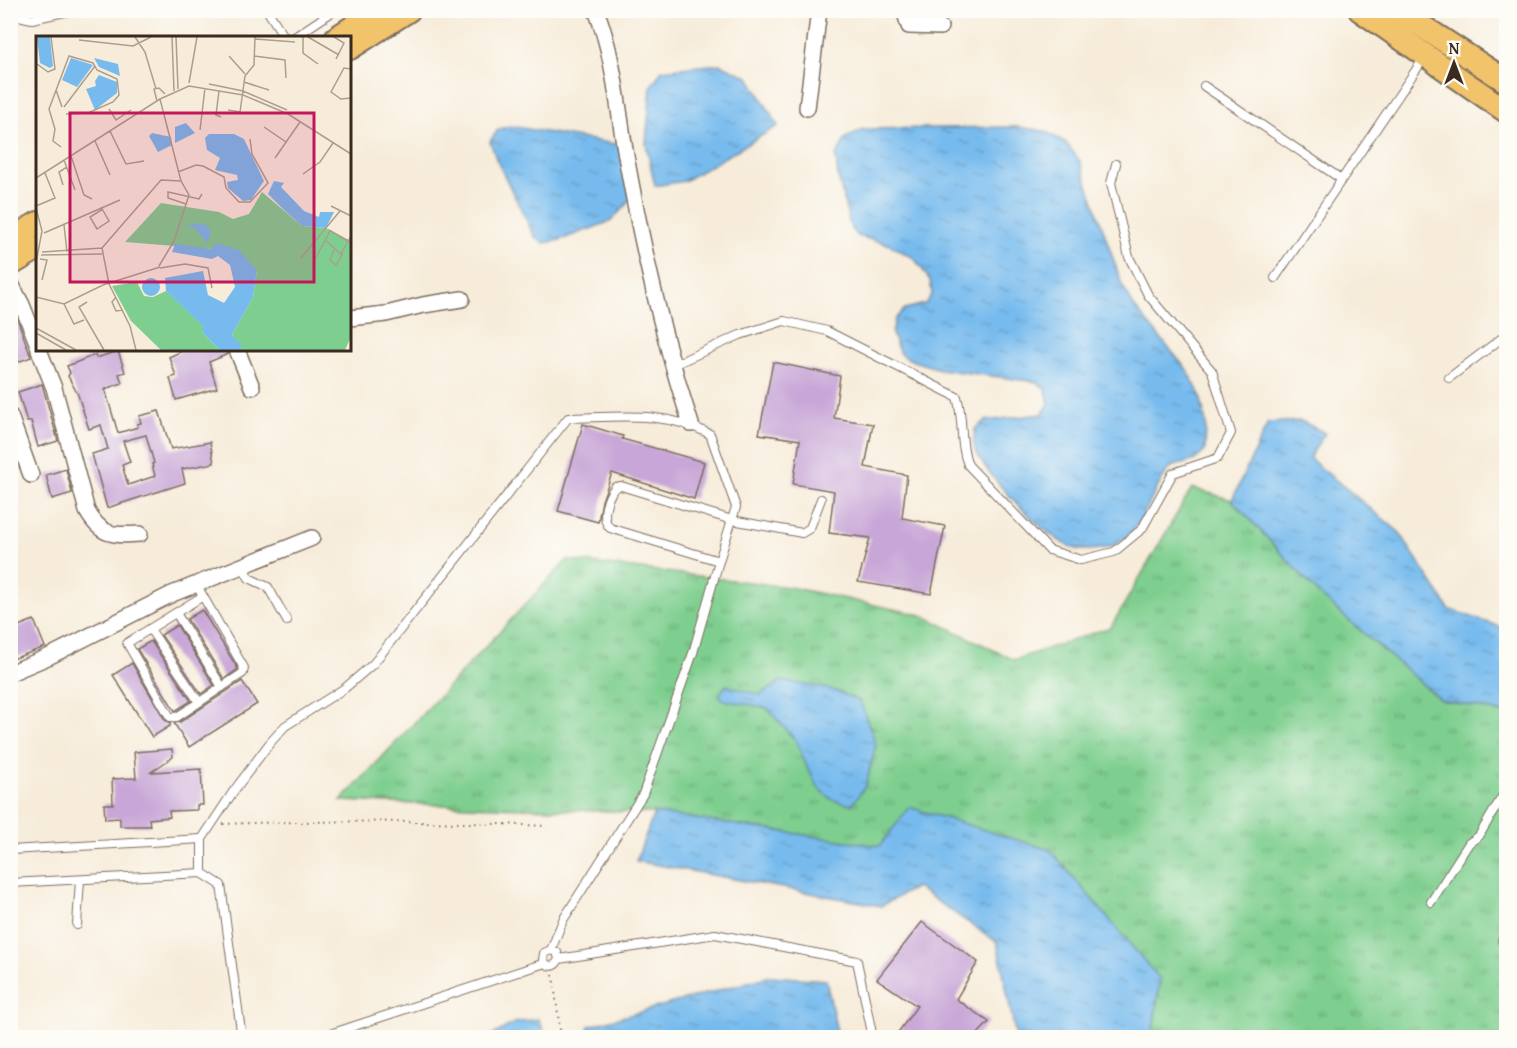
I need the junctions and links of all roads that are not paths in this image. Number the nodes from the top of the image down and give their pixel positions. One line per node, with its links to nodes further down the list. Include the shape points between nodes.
1 (74, 10): 11 (lane, via 32,19)
2 (267, 10): 13 (lane)
3 (335, 10): 14 (lane)
4 (379, 10): 15 (main road)
5 (596, 10): 36 (street, via 618,95 634,204)
6 (819, 10): 21 (street)
7 (904, 10): 12 (street, via 909,26)
8 (1360, 10): 17 (main road)
9 (1397, 10): 18 (main road)
10 (408, 11): 16 (main road)
11 (10, 14)
12 (940, 27)
13 (284, 36)
14 (296, 36)
15 (339, 36)
16 (351, 47)
17 (1426, 56): 20 (main road); 23 (lane)
18 (1506, 81)
19 (1204, 86): 23 (lane)
20 (1503, 102)
21 (807, 108)
22 (1116, 164): 36 (lane, via 1111,183 1129,257 1148,295 1212,371 1231,433 1218,458 1173,473 1142,529 1114,552 1081,560 1049,550 968,465 962,450 962,414 957,397 827,332 783,321 740,335)
23 (1341, 179): 28 (lane)
24 (36, 224): 25 (main road)
25 (10, 240)
26 (36, 249): 27 (main road)
27 (10, 265)
28 (1275, 278)
29 (10, 282): 33 (street)
30 (462, 299): 31 (street)
31 (351, 318)
32 (1506, 335): 37 (lane)
33 (36, 340)
34 (39, 351): 44 (street, via 54,388 87,511 95,526 107,534)
35 (237, 351): 38 (street)
36 (672, 366): 40 (street)
37 (1449, 378)
38 (252, 387)
39 (10, 416): 41 (street)
40 (691, 424): 43 (lane, via 710,434 736,507); 56 (lane, via 653,416 568,417 373,664 345,688 285,726)
41 (31, 475)
42 (821, 500): 43 (lane, via 810,528 802,533)
43 (732, 520): 46 (lane); 46 (lane, via 621,486 612,492 604,517 610,528)
44 (140, 534)
45 (312, 538): 47 (street)
46 (718, 561): 65 (lane, via 693,653 644,794 563,920)
47 (242, 566): 48 (street); 50 (lane, via 249,578 268,587)
48 (200, 590): 49 (lane); 52 (street, via 172,594); 53 (lane, via 244,668 243,673)
49 (176, 613): 51 (lane); 53 (lane)
50 (287, 621)
51 (150, 629): 54 (lane); 54 (lane, via 127,643 170,717 177,717)
52 (10, 673)
53 (222, 687): 54 (lane)
54 (199, 702)
55 (1506, 790): 61 (lane, via 1479,836 1469,843)
56 (202, 839): 57 (lane); 58 (lane)
57 (10, 850)
58 (202, 873): 59 (lane); 68 (lane, via 221,885)
59 (80, 880): 60 (lane); 62 (lane)
60 (10, 883)
61 (1431, 902)
62 (77, 925)
63 (1506, 932): 64 (lane)
64 (1502, 941)
65 (551, 950): 66 (lane, via 557,952); 67 (lane, via 543,957)
66 (559, 959): 67 (lane); 70 (lane, via 716,934 856,961)
67 (548, 965): 69 (lane)
68 (242, 1038)
69 (318, 1038)
70 (873, 1038)

